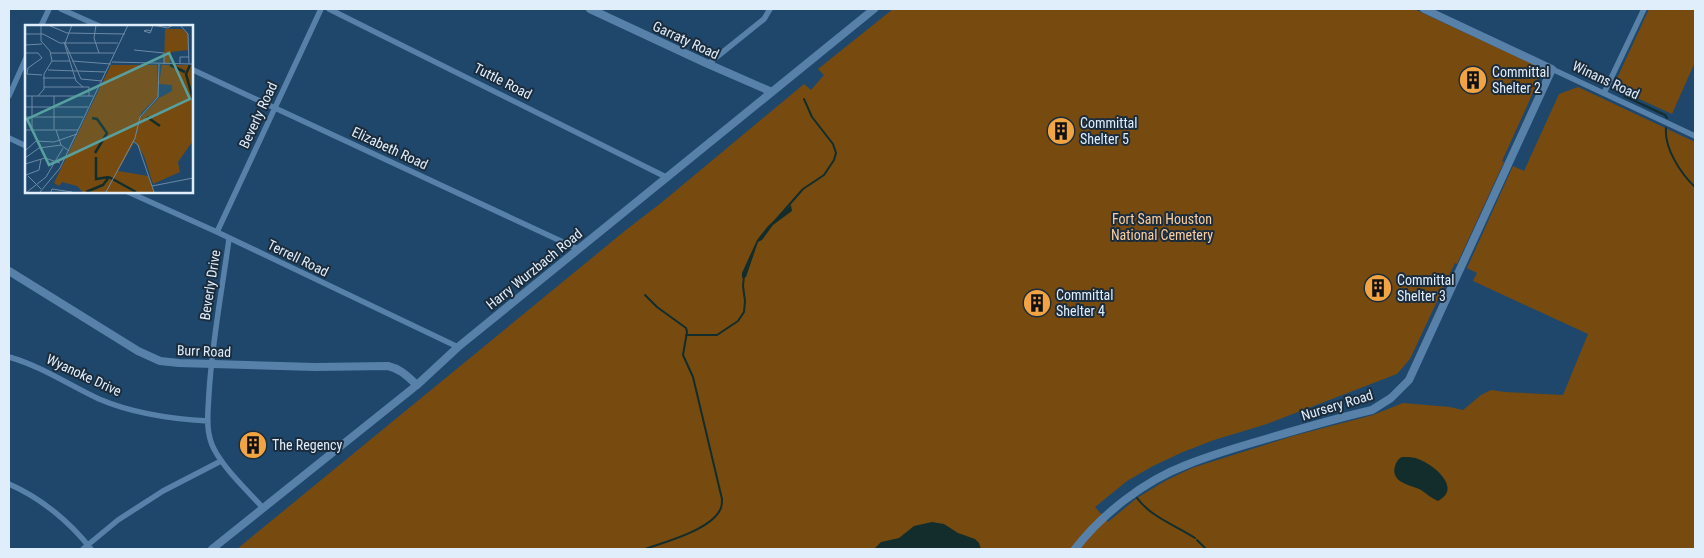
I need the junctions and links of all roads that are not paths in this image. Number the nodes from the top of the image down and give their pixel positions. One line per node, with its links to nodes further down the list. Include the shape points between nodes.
1 (49, 9): 10 (street)
2 (62, 9): 11 (street)
3 (321, 9): 19 (street, Beverly Road)
4 (329, 9): 23 (street, Tuttle Road)
5 (590, 9): 13 (street, Garraty Road)
6 (770, 9): 13 (street, via 764,19)
7 (874, 9): 16 (street, Harry Wurzbach Road)
8 (1424, 9): 15 (street, Winans Road)
9 (1644, 9): 17 (street)
10 (41, 25)
11 (97, 25)
12 (25, 60): 18 (street)
13 (708, 64): 16 (street, Garraty Road)
14 (192, 69): 19 (street, Elizabeth Road)
15 (1552, 69): 17 (street, Winans Road); 39 (street, Nursery Road, via 1413,372 1404,385 1372,410 1185,465 1123,501)
16 (772, 92): 23 (street, Harry Wurzbach Road)
17 (1604, 93): 20 (street, Winans Road)
18 (9, 96)
19 (276, 108): 25 (street, Beverly Road); 27 (street, Elizabeth Road)
20 (1695, 136)
21 (9, 138): 22 (street)
22 (25, 146)
23 (666, 177): 27 (street, Harry Wurzbach Road)
24 (128, 192): 25 (street, Terrell Road)
25 (217, 232): 26 (street, Terrell Road)
26 (230, 239): 29 (street, Terrell Road); 31 (street, Beverly Drive)
27 (578, 250): 29 (street, Harry Wurzbach Road)
28 (9, 271): 31 (street, Burr Road, via 153,359)
29 (458, 347): 32 (street, Harry Wurzbach Road)
30 (9, 357): 33 (street, Wyanoke Drive, via 38,367 108,403 176,420)
31 (211, 364): 32 (street, Burr Road, via 388,366 397,368); 33 (street, Beverly Drive)
32 (417, 385): 36 (street, Harry Wurzbach Road)
33 (208, 421): 34 (street, Beverly Drive, via 210,439)
34 (221, 461): 36 (street, Beverly Drive); 37 (street, via 163,490 118,520)
35 (9, 484): 37 (street, via 54,512)
36 (263, 508): 38 (street, Harry Wurzbach Road)
37 (87, 548)
38 (212, 549)
39 (1075, 549)

